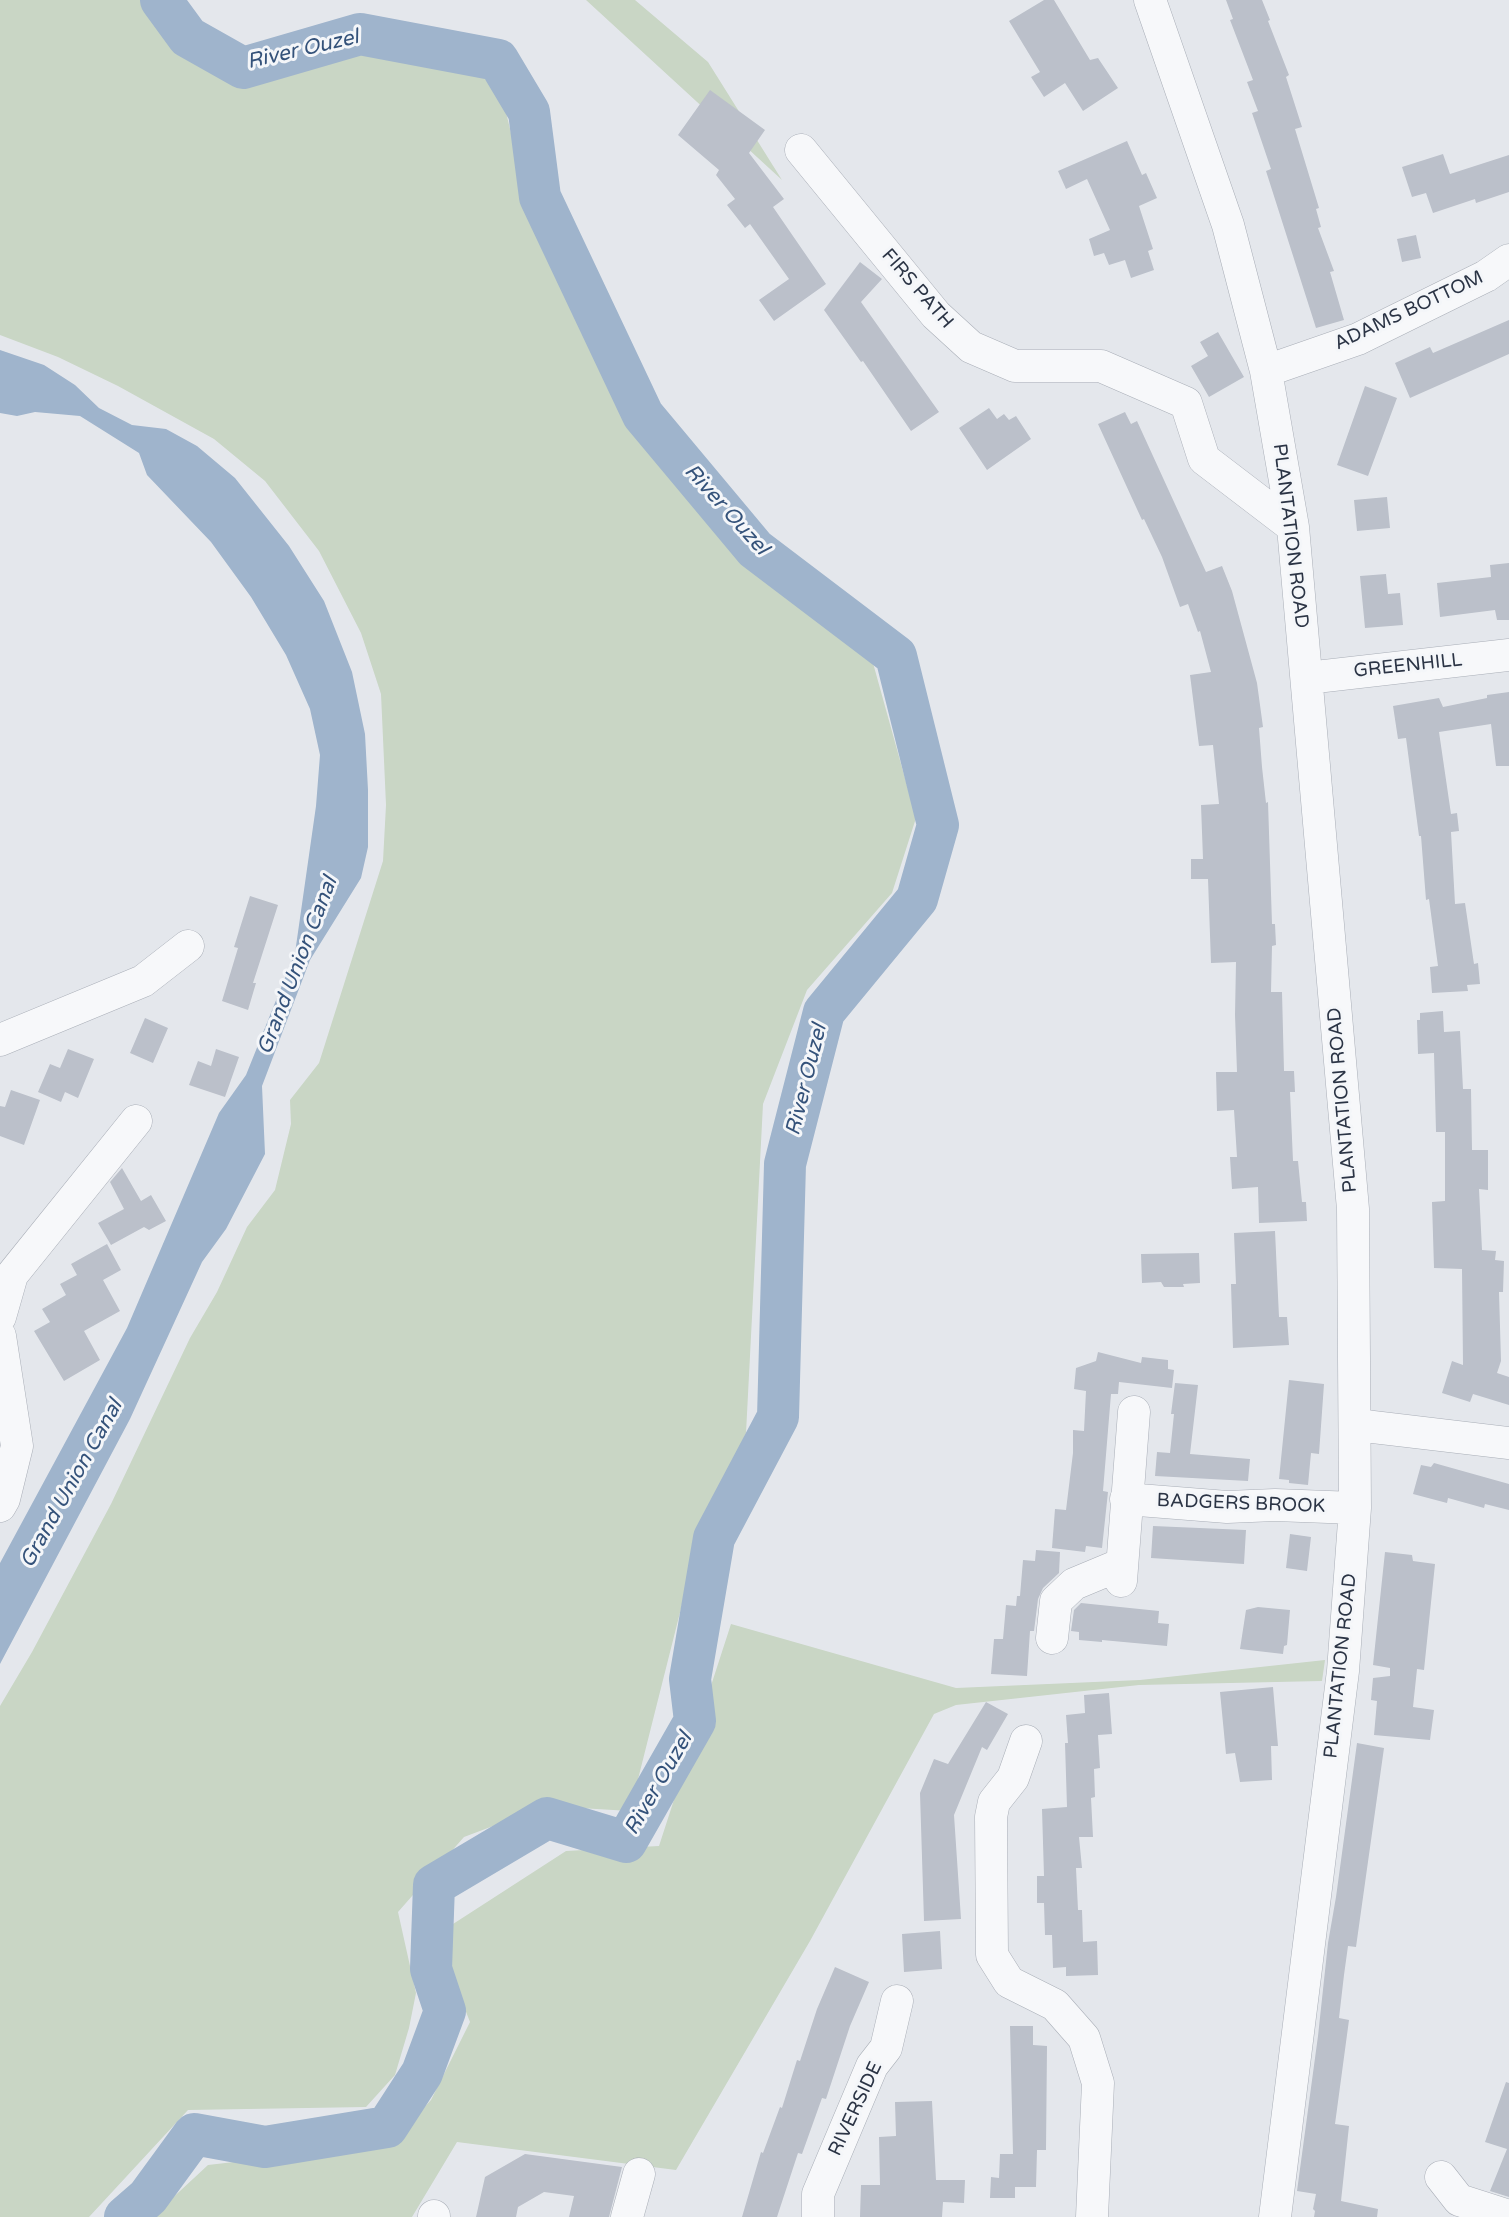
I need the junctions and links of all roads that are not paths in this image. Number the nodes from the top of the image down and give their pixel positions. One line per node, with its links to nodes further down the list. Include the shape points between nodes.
1 (1150, 0): 4 (street, PLANTATION ROAD, via 1228,225)
2 (801, 150): 5 (street, FIRS PATH, via 936,316 971,347 1015,366 1101,366 1186,403 1204,459)
3 (1509, 260): 4 (street, ADAMS BOTTOM, via 1358,340)
4 (1266, 370): 5 (street, PLANTATION ROAD)
5 (1293, 527): 7 (street, PLANTATION ROAD)
6 (1509, 655): 7 (street, GREENHILL)
7 (1307, 678): 14 (street, PLANTATION ROAD, via 1353,1209)
8 (188, 946): 9 (street, via 143,981)
9 (0, 1040)
10 (136, 1121): 11 (street, via 12,1275)
11 (0, 1317)
12 (0, 1336): 17 (street, via 18,1446)
13 (1134, 1412): 16 (street)
14 (1356, 1425): 15 (street); 18 (street, PLANTATION ROAD)
15 (1509, 1443)
16 (1126, 1499): 18 (street, BADGERS BROOK, via 1227,1507); 19 (street, via 1122,1572 1074,1584 1056,1601)
17 (0, 1506)
18 (1355, 1508): 27 (street, PLANTATION ROAD, via 1343,1671)
19 (1052, 1638)
20 (1026, 1741): 26 (street, via 1013,1778 993,1802 992,1955 1009,1982 1055,2005 1084,2038 1098,2083)
21 (897, 2001): 25 (street, RIVERSIDE, via 886,2048 872,2066 818,2194)
22 (639, 2174): 24 (street)
23 (1441, 2177): 28 (street, via 1459,2200)
24 (627, 2217)
25 (818, 2217)
26 (1092, 2217)
27 (1275, 2217)
28 (1509, 2217)

